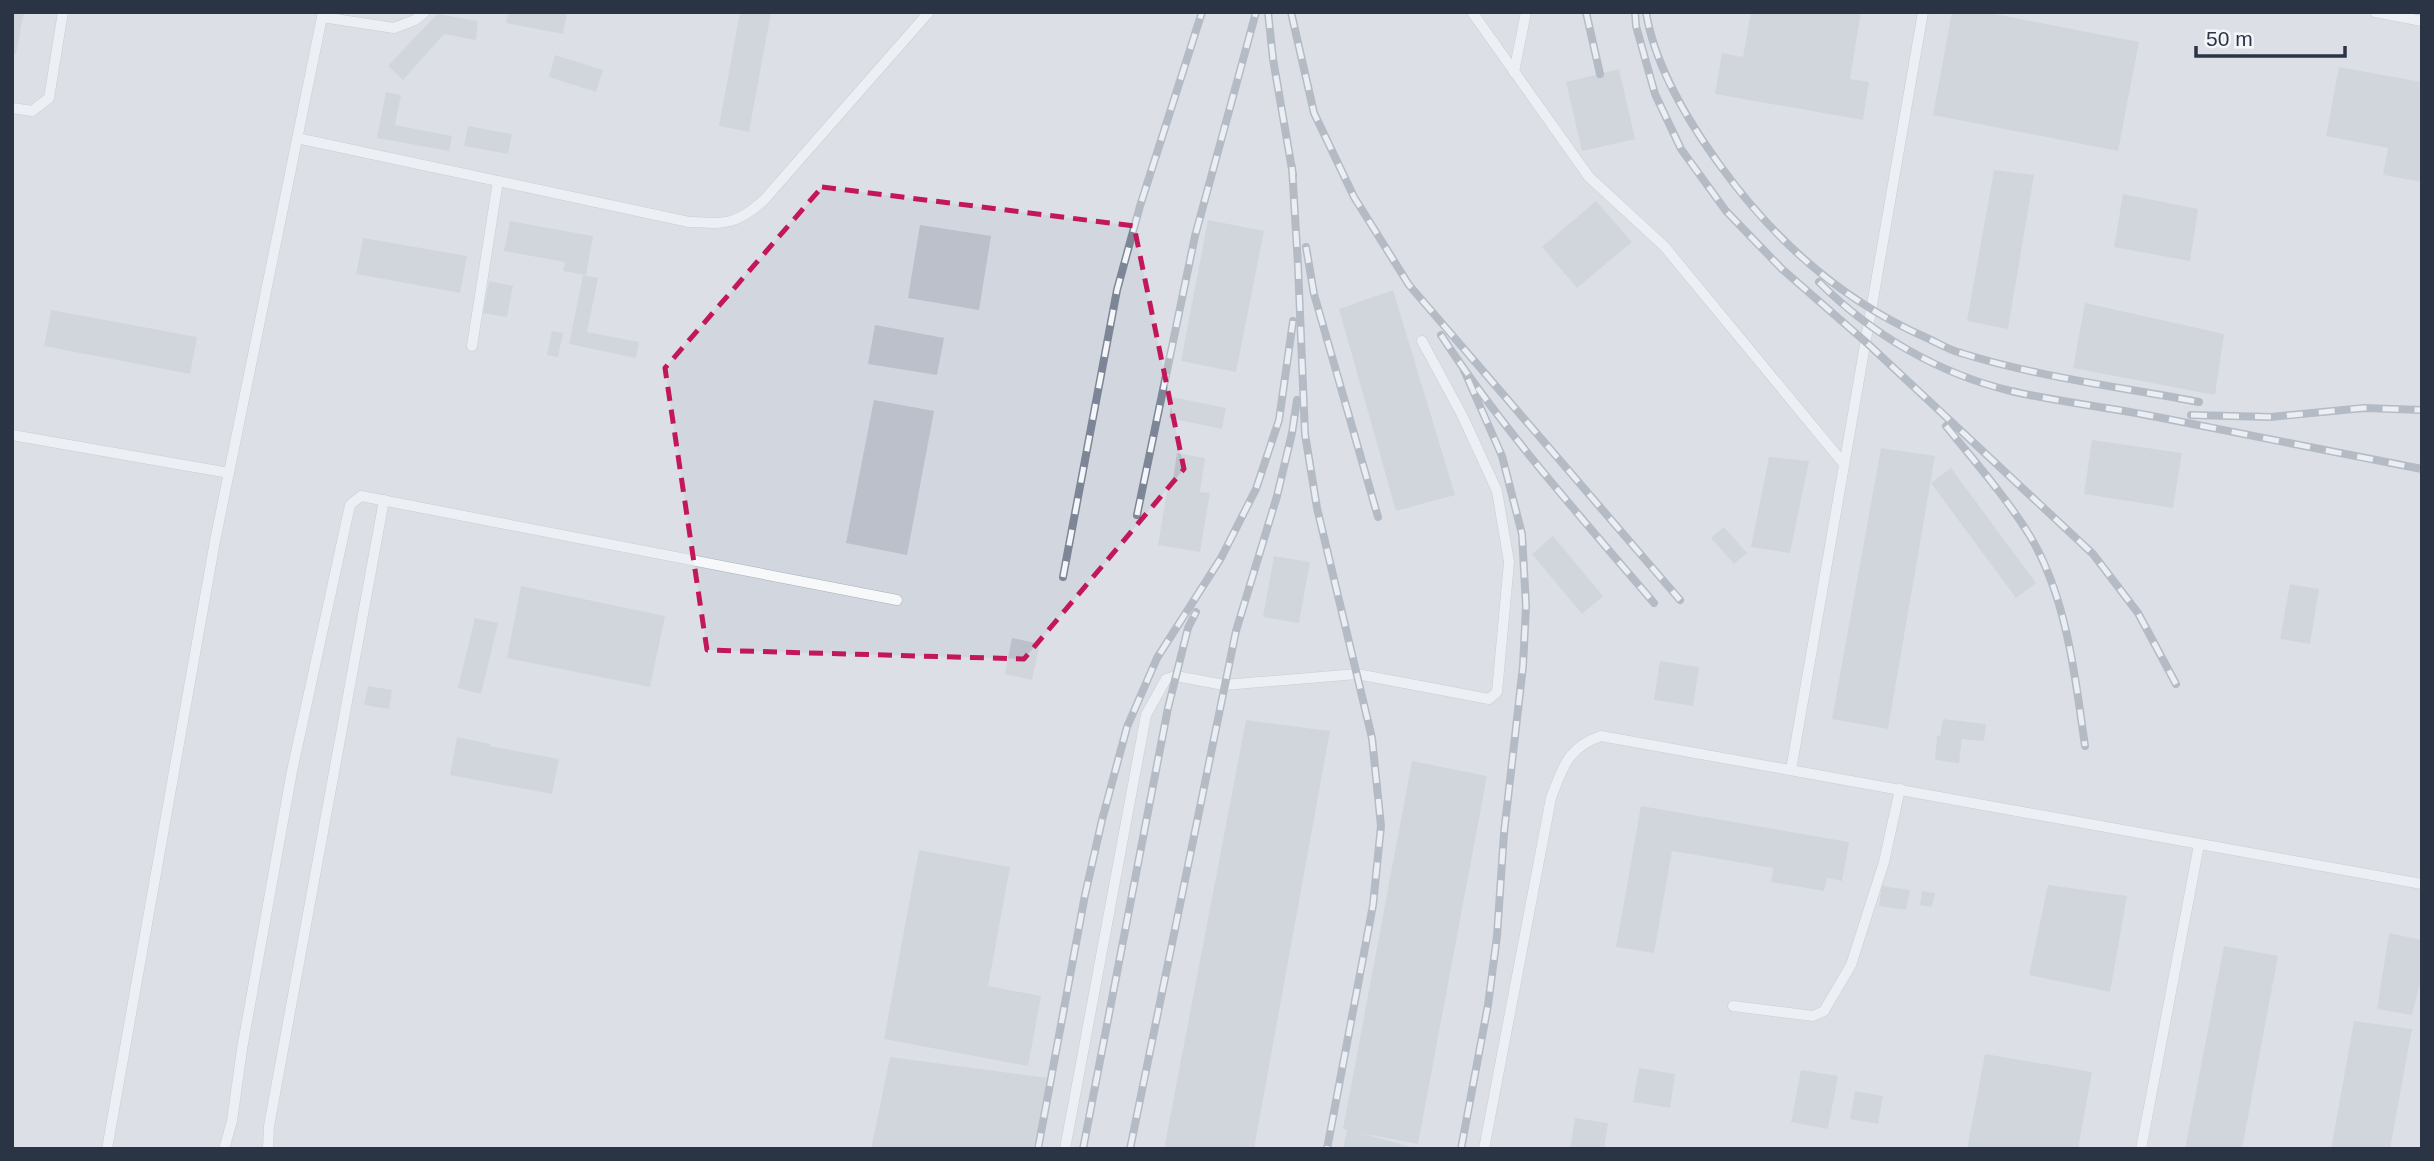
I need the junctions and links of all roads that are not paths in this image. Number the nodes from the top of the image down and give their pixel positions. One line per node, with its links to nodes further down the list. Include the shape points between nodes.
1 (62, 12): 12 (lane, via 49,98 32,111)
2 (425, 12): 8 (lane, via 394,28)
3 (929, 12): 14 (lane, via 746,217 720,223 690,222)
4 (1472, 12): 11 (lane)
5 (1526, 12): 11 (lane)
6 (1923, 12): 18 (lane)
7 (2375, 12): 9 (lane)
8 (322, 14): 13 (lane)
9 (2397, 14): 10 (lane)
10 (2422, 21)
11 (1514, 72): 18 (lane, via 1589,177 1664,246)
12 (12, 108)
13 (297, 138): 14 (lane); 19 (lane)
14 (498, 181): 16 (lane)
15 (1422, 341): 30 (lane, via 1464,417 1497,491 1509,562 1497,692 1489,699 1357,674 1224,685 1176,676 1166,679 1146,715)
16 (472, 346)
17 (12, 435): 19 (lane)
18 (1844, 464): 22 (lane)
19 (229, 473): 27 (lane)
20 (384, 500): 21 (lane); 28 (lane, via 360,496 350,505 292,771); 29 (lane)
21 (897, 600)
22 (1791, 769): 23 (lane); 31 (lane, via 1601,736 1584,742 1566,759 1551,798)
23 (1900, 789): 24 (lane); 26 (lane, via 1884,862 1851,965 1824,1012 1813,1016)
24 (2199, 845): 25 (lane); 32 (lane)
25 (2422, 884)
26 (1733, 1006)
27 (107, 1149)
28 (225, 1149)
29 (268, 1149)
30 (1065, 1149)
31 (1484, 1149)
32 (2141, 1149)

